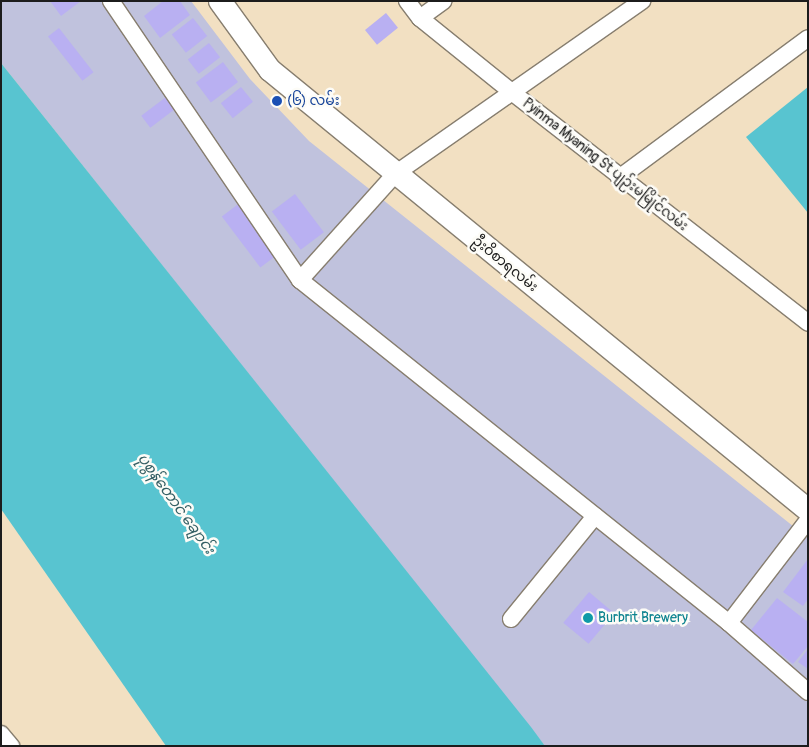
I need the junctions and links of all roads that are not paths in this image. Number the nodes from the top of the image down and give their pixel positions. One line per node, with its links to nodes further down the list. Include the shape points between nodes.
1 (111, 1): 11 (street)
2 (220, 1): 9 (main road, ဦးဝိစာရလမ်း, via 270,70)
3 (407, 1): 6 (street, Pyinma Myaning St ပျဉ်းမမြိုင်လမ်း)
4 (443, 1): 6 (street)
5 (642, 1): 8 (street)
6 (420, 18): 8 (street, Pyinma Myaning St ပျဉ်းမမြိုင်လမ်း)
7 (808, 38): 10 (street)
8 (513, 93): 9 (street); 10 (street, Pyinma Myaning St ပျဉ်းမမြိုင်လမ်း)
9 (395, 174): 11 (street); 13 (main road, ဦးဝိစာရလမ်း)
10 (620, 178): 12 (street, Pyinma Myaning St ပျဉ်းမမြိုင်လမ်း)
11 (300, 280): 14 (street)
12 (808, 323)
13 (808, 510)
14 (595, 516): 16 (street); 17 (street)
15 (808, 520): 17 (street)
16 (511, 619)
17 (729, 623): 18 (street)
18 (808, 692)
19 (1, 734): 20 (street)
20 (11, 746)

